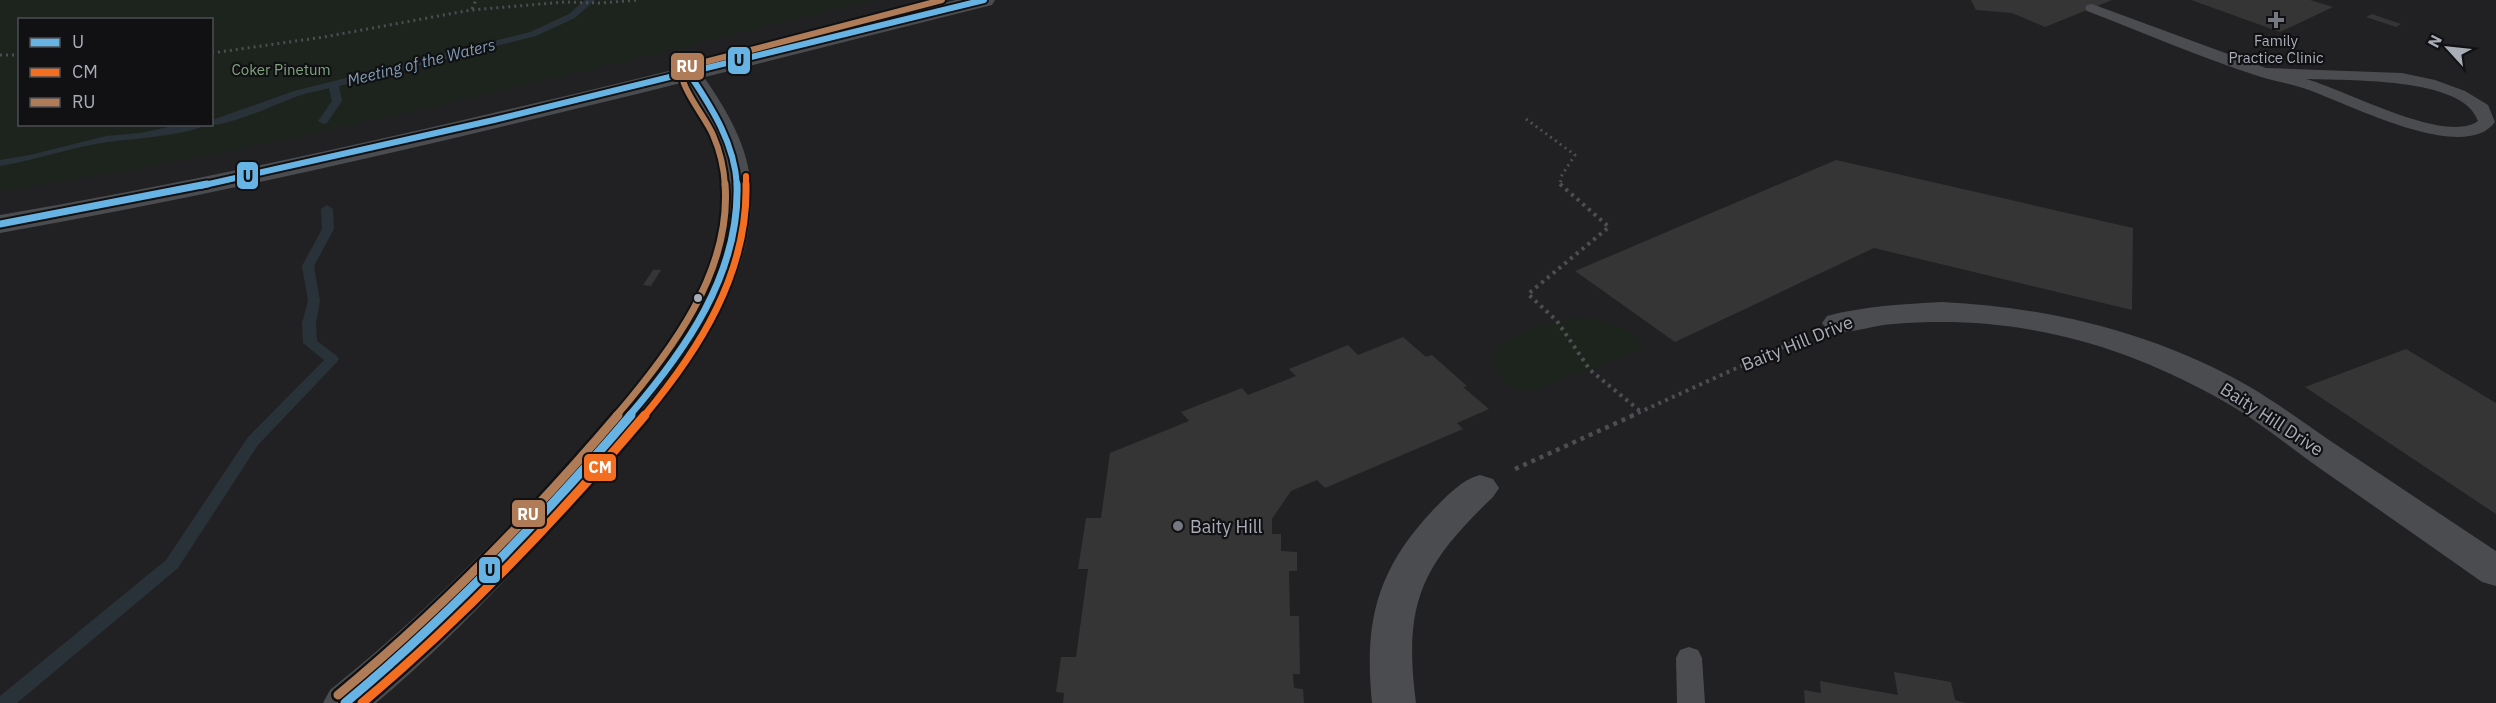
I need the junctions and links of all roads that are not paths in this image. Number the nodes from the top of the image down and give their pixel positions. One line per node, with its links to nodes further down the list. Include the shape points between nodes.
1 (984, 0): 4 (street)
2 (2092, 8): 3 (lane)
3 (2264, 73): 3 (lane, via 2310,85 2409,124 2475,131 2487,122 2482,108 2429,83 2402,78)
4 (690, 75): 5 (street, via 255,178); 10 (street, via 726,135 737,194 733,231 722,272 703,313 633,413 542,518 424,637)
5 (0, 224)
6 (1838, 322): 8 (street, Baity Hill Drive, via 1934,309 2009,314 2090,334 2162,358 2238,395)
7 (1480, 488): 11 (street, via 1434,530 1411,563 1389,631 1389,676)
8 (2496, 571)
9 (1689, 658): 12 (lane)
10 (345, 703)
11 (1394, 703)
12 (1691, 703)

